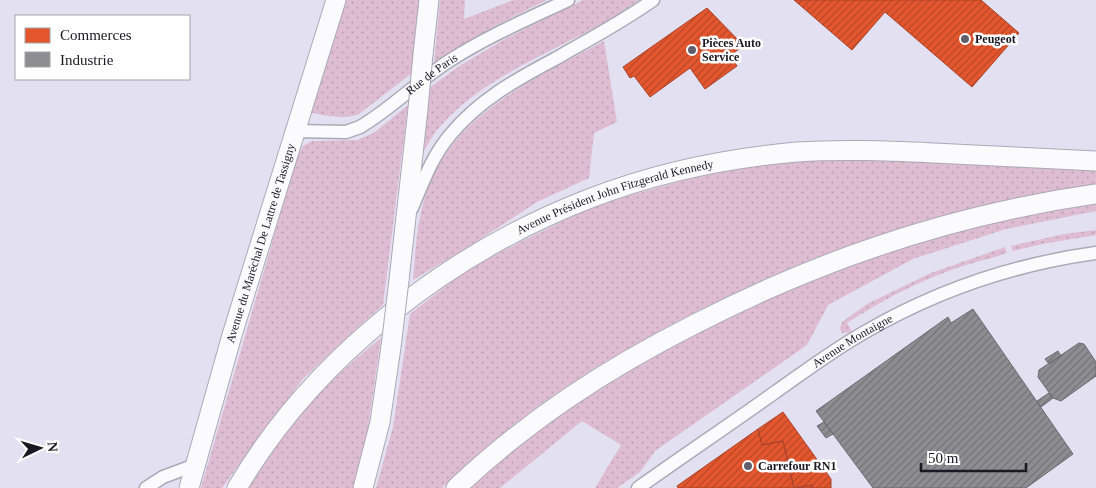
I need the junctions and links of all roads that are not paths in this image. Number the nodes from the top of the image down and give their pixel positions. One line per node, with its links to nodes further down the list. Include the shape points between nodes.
1 (336, 0): 5 (main road, Avenue du Maréchal De Lattre de Tassigny)
2 (429, 0): 8 (main road, bridge)
3 (568, 0): 5 (street, Rue de Paris, via 478,43 360,128 346,132)
4 (653, 0): 8 (street, via 604,32 512,83 470,114 451,134 430,165)
5 (296, 132): 10 (main road, Avenue du Maréchal De Lattre de Tassigny)
6 (1096, 161): 13 (main road, Avenue Président John Fitzgerald Kennedy, via 863,150 797,152 703,166 594,196 483,251 426,288 370,331 299,400 262,448)
7 (1096, 194): 15 (main road, via 994,213 911,235 826,264 743,299 660,341 588,384 495,452)
8 (404, 229): 14 (main road, bridge, via 380,422)
9 (1096, 253): 16 (street, Avenue Montaigne, via 1045,262 991,277 940,294 890,318 824,358)
10 (195, 465): 11 (street, via 163,477); 12 (main road, Avenue du Maréchal De Lattre de Tassigny)
11 (146, 488)
12 (189, 488)
13 (237, 488)
14 (363, 488)
15 (456, 488)
16 (638, 488)

